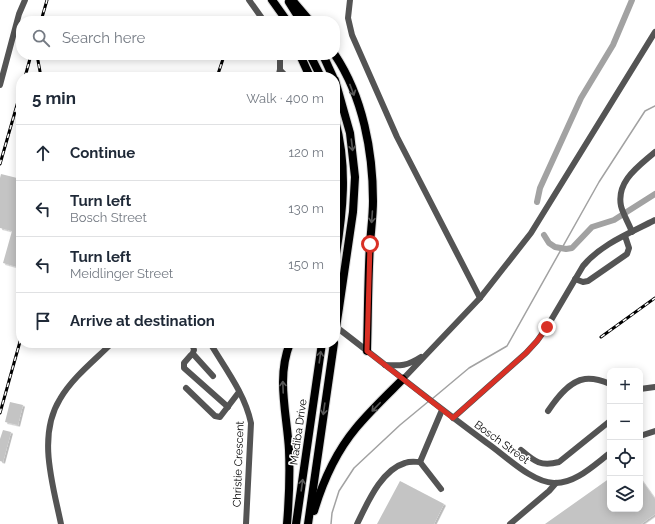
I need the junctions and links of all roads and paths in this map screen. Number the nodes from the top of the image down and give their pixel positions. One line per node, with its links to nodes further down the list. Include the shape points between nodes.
1 (25, 0): 8 (street)
2 (249, 0): 9 (street)
3 (269, 0): 10 (main road)
4 (272, 0): 11 (main road)
5 (287, 0): 12 (main road)
6 (292, 0): 13 (main road)
7 (350, 0): 34 (street, via 348,18 358,49 410,163)
8 (18, 16)
9 (260, 16)
10 (277, 16)
11 (283, 16)
12 (298, 16)
13 (306, 16)
14 (16, 25): 25 (street)
15 (655, 32): 34 (street, via 531,233)
16 (280, 60): 21 (street)
17 (302, 60): 22 (main road)
18 (312, 60): 23 (main road)
19 (325, 60): 24 (main road)
20 (338, 60): 44 (main road, one-way to 44, via 354,94 367,138 372,170)
21 (280, 70)
22 (308, 72)
23 (318, 72)
24 (331, 72)
25 (0, 85)
26 (340, 98): 35 (main road, one-way to 35, bridge, via 350,133 355,177 353,212)
27 (340, 146): 30 (main road, via 343,193)
28 (655, 152): 31 (street, via 627,178 623,186 622,206)
29 (655, 220): 31 (street)
30 (340, 231)
31 (632, 232): 32 (street)
32 (625, 236): 33 (street, via 601,248); 33 (street, via 629,248 627,254 588,281)
33 (575, 279): 57 (street, via 537,341)
34 (480, 298): 43 (street)
35 (340, 301)
36 (340, 330): 44 (street, Bosch Street)
37 (107, 348): 66 (street, via 60,399 49,429 51,475)
38 (193, 348): 45 (street)
39 (213, 348): 53 (street, Christie Crescent)
40 (288, 348): 68 (main road, one-way to 40, via 289,462 283,373)
41 (321, 348): 69 (main road, Madiba Drive, one-way to 41)
42 (333, 348): 70 (main road, Madiba Drive, one-way to 70)
43 (430, 350): 46 (street, via 405,365); 48 (street)
44 (367, 351): 46 (street, Bosch Street)
45 (192, 355): 47 (street); 54 (street, via 184,363 184,368)
46 (385, 365): 48 (street, Bosch Street)
47 (213, 376)
48 (403, 379): 55 (street, Bosch Street); 70 (main road, one-way to 70, via 356,428 343,447 330,469)
49 (607, 383): 56 (street, via 586,379 578,381 561,394)
50 (655, 387): 52 (street)
51 (186, 388): 54 (street, via 215,416 220,417)
52 (643, 389)
53 (239, 392): 54 (street); 67 (street, Christie Crescent, via 249,411 251,423)
54 (228, 407)
55 (440, 408): 57 (street, Bosch Street); 63 (street)
56 (548, 411)
57 (453, 418): 64 (street, Bosch Street, via 530,474)
58 (607, 423): 61 (street, via 559,462 535,462)
59 (655, 431): 60 (street)
60 (643, 435)
61 (521, 450)
62 (607, 455): 64 (street, via 575,478)
63 (420, 462): 65 (street); 71 (street, via 410,461 396,466 386,475 372,494)
64 (556, 483): 72 (street)
65 (441, 489)
66 (61, 524)
67 (246, 524)
68 (287, 524)
69 (296, 524)
70 (309, 524)
71 (357, 524)
72 (510, 524)

